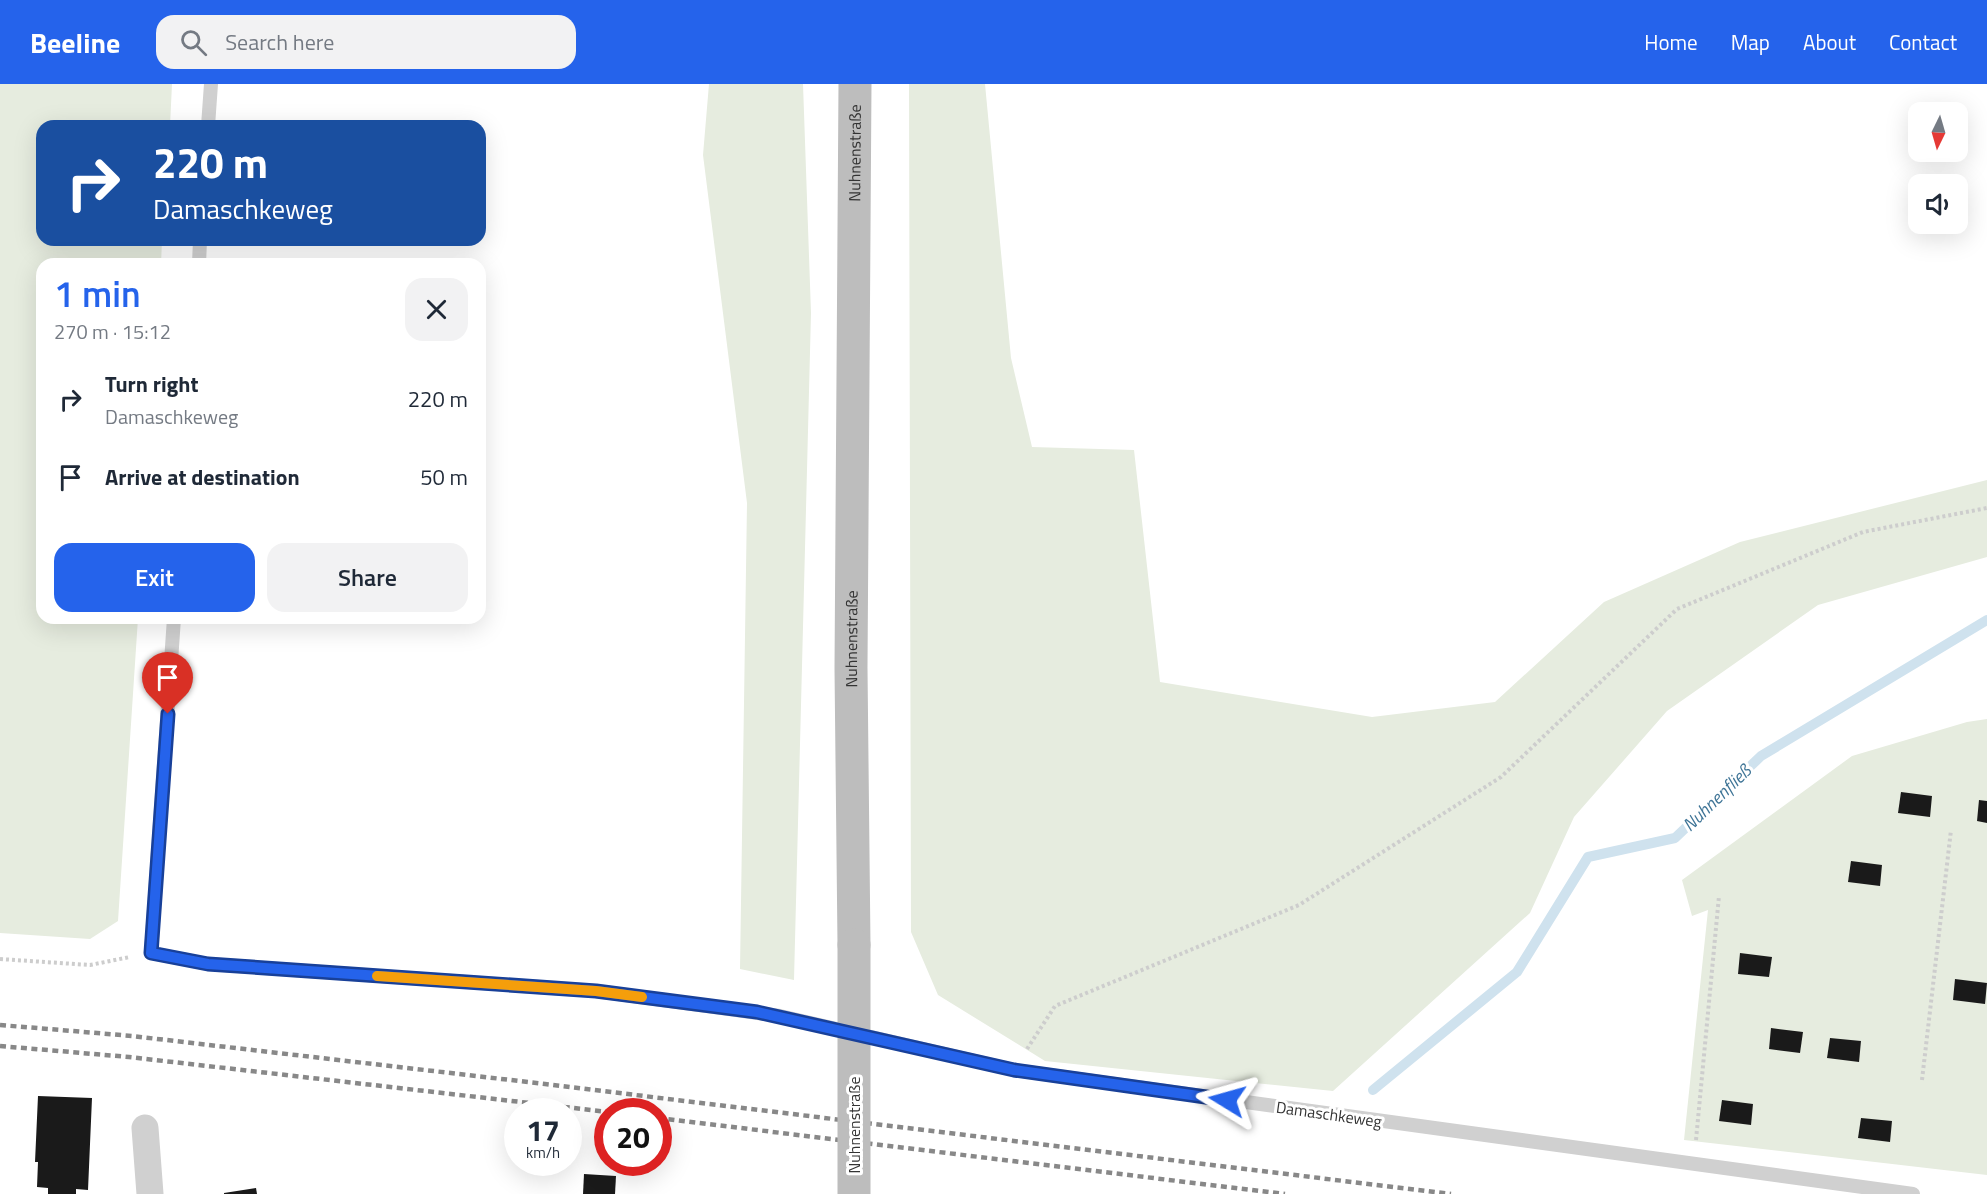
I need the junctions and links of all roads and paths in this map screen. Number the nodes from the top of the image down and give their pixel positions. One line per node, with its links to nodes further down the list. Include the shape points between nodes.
1 (211, 84): 3 (lane)
2 (855, 84): 15 (main road, Nuhnenstraße, bridge, via 851,668)
3 (208, 120)
4 (1987, 508): 10 (path, via 1863,532 1677,609 1501,777 1299,905 1055,1006)
5 (174, 624): 8 (lane)
6 (1951, 830): 11 (path)
7 (1719, 896): 13 (path)
8 (151, 953): 9 (path, via 90,965); 10 (lane, Damaschkeweg, via 208,964 596,991 757,1012)
9 (0, 959)
10 (1014, 1070): 13 (lane, Damaschkeweg)
11 (1922, 1080)
12 (145, 1128): 14 (street)
13 (1694, 1165): 16 (lane, Damaschkeweg)
14 (150, 1194)
15 (854, 1194)
16 (1913, 1194)

